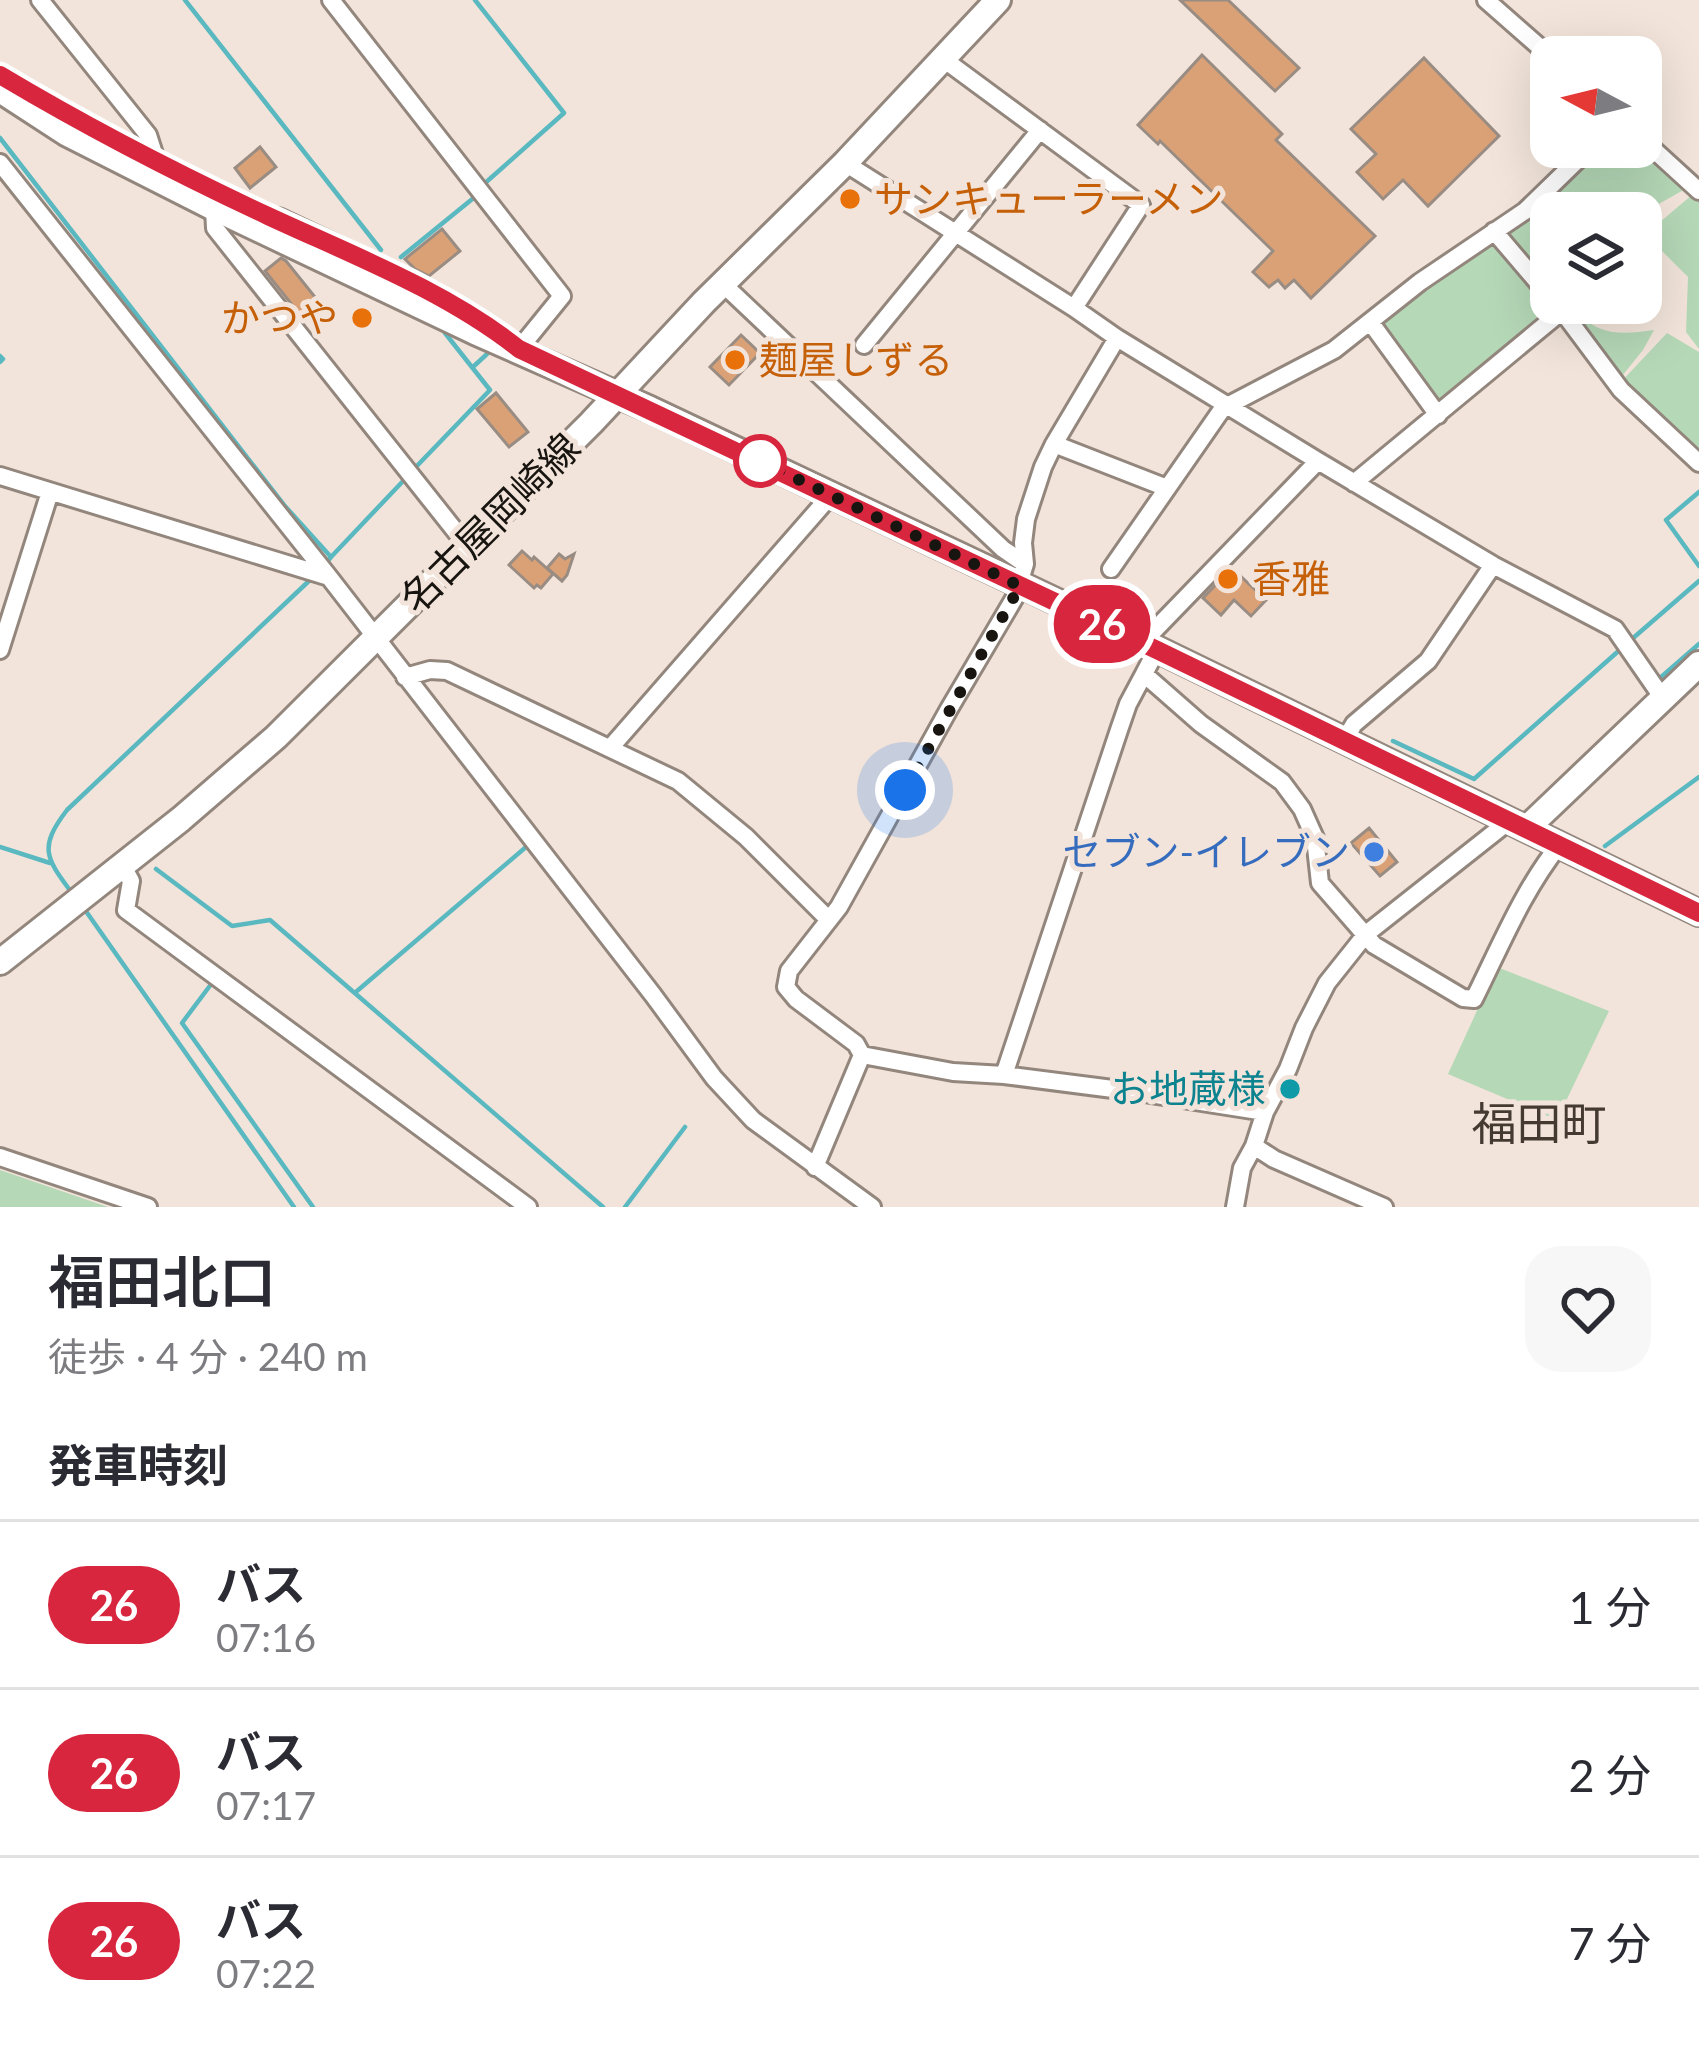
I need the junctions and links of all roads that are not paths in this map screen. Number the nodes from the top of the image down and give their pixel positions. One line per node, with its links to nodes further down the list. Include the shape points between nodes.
1 (40, 0): 12 (street, via 148,135)
2 (331, 0): 27 (street, via 562,296)
3 (998, 0): 6 (main road, 名古屋岡崎線)
4 (1486, 0): 5 (street)
5 (1530, 39)
6 (942, 58): 9 (street); 13 (main road, 名古屋岡崎線)
7 (0, 75): 12 (main road)
8 (0, 90): 16 (main road)
9 (1040, 130): 18 (street); 21 (street, via 1141,205)
10 (1662, 157): 15 (street)
11 (0, 163): 43 (street)
12 (157, 163): 27 (main road, via 484,321)
13 (845, 163): 18 (street); 20 (main road, 名古屋岡崎線)
14 (1570, 168): 17 (street)
15 (1699, 191)
16 (214, 208): 27 (main road); 39 (street, via 215,228)
17 (1494, 231): 19 (street); 22 (street)
18 (956, 232): 21 (street); 26 (street)
19 (1530, 273)
20 (723, 284): 28 (main road, 名古屋岡崎線); 42 (street)
21 (1074, 308): 25 (street)
22 (1371, 323): 29 (street); 30 (street)
23 (1535, 324): 30 (street)
24 (1571, 324): 33 (street, via 1621,390)
25 (1117, 338): 29 (street); 31 (street)
26 (864, 345)
27 (519, 349): 28 (main road)
28 (616, 395): 38 (main road); 39 (main road, 名古屋岡崎線)
29 (1226, 405): 32 (street); 36 (street)
30 (1438, 415): 35 (street)
31 (1054, 444): 36 (street); 42 (street, via 1026,519)
32 (1318, 461): 35 (street); 45 (street)
33 (1699, 464)
34 (0, 476): 37 (street)
35 (1354, 483): 40 (street)
36 (1167, 488): 41 (street)
37 (50, 492): 43 (street); 46 (street)
38 (831, 495): 42 (main road); 52 (street)
39 (468, 547): 44 (main road, 名古屋岡崎線)
40 (1493, 565): 50 (street, via 1615,629); 51 (street, via 1428,661)
41 (1112, 569)
42 (1023, 575): 45 (main road); 57 (street)
43 (329, 577): 44 (street)
44 (375, 636): 49 (street); 55 (main road, 名古屋岡崎線, via 276,737)
45 (1150, 646): 48 (street); 51 (main road)
46 (0, 650)
47 (1699, 664): 50 (main road)
48 (1144, 674): 58 (street, via 1282,782 1315,838 1320,883); 61 (street)
49 (405, 677): 52 (street, via 447,670); 65 (street, via 714,1078)
50 (1661, 697): 53 (main road)
51 (1344, 741): 53 (main road)
52 (611, 747): 57 (street, via 708,804)
53 (1518, 825): 54 (main road); 58 (street)
54 (1560, 844): 56 (main road); 58 (street, via 1474,999)
55 (122, 865): 59 (main road, 名古屋岡崎線); 67 (street, via 131,881 126,910)
56 (1699, 913)
57 (830, 920): 60 (street, via 789,971 787,987)
58 (1366, 934): 62 (street, via 1327,983)
59 (0, 962)
60 (862, 1055): 61 (street); 65 (street)
61 (1004, 1075): 62 (street)
62 (1265, 1112): 63 (street)
63 (1254, 1146): 69 (street); 70 (street)
64 (0, 1156): 66 (street)
65 (815, 1167): 68 (street)
66 (148, 1207)
67 (528, 1207)
68 (872, 1207)
69 (1234, 1207)
70 (1384, 1207)

